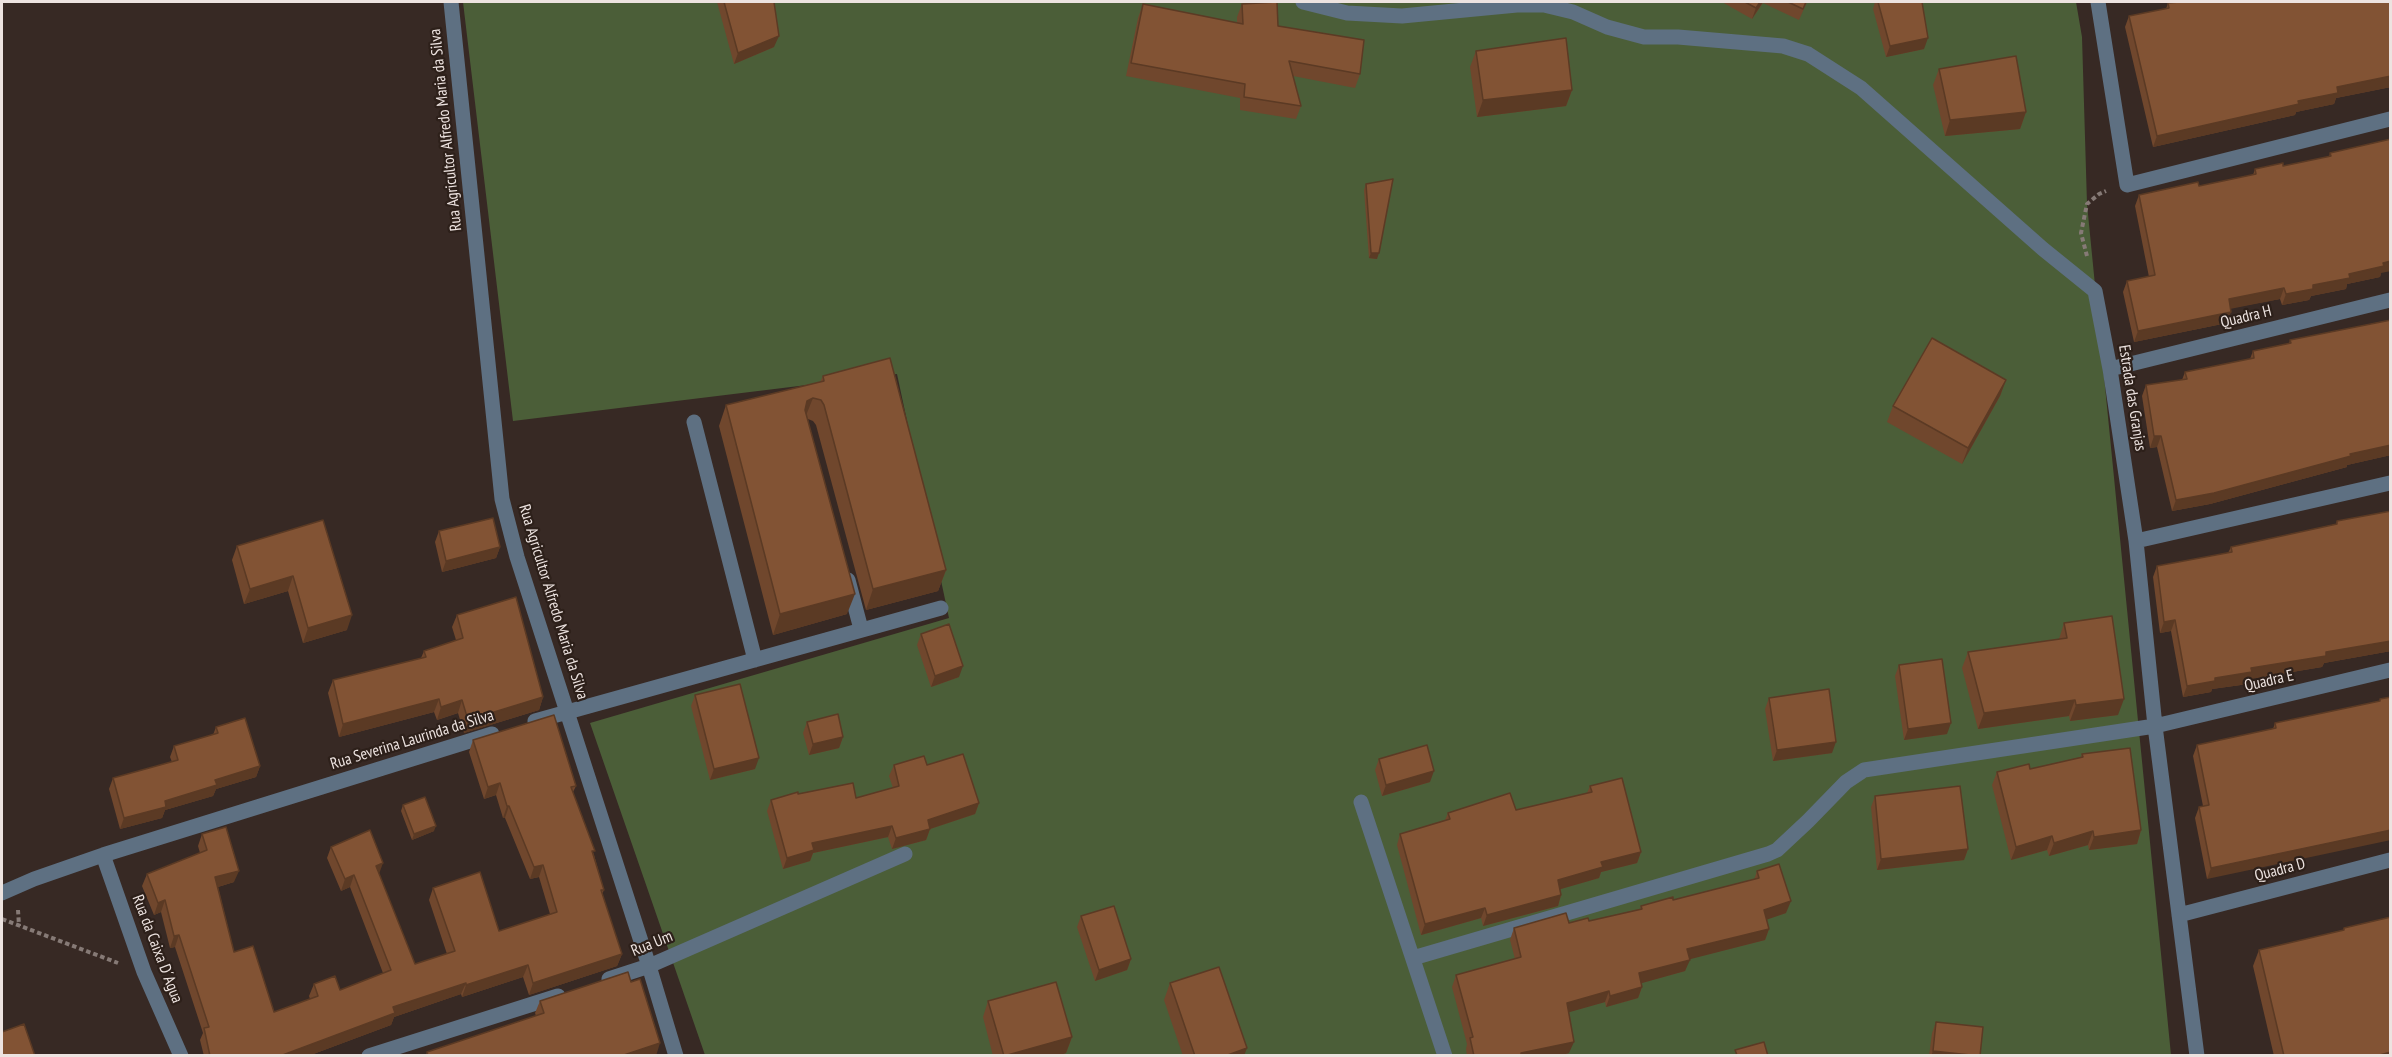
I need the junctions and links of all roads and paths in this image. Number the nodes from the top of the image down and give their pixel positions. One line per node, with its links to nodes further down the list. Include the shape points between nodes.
1 (451, 2): 17 (street, Rua Agricultor Alfredo Maria da Silva, via 502,499)
2 (1303, 2): 6 (street, via 1347,13 1402,16 1544,5 1644,37 1784,46 1808,54 1861,88)
3 (2102, 2): 5 (street)
4 (2391, 119): 5 (street)
5 (2127, 185): 6 (path, via 2099,194 2086,204 2081,233)
6 (2095, 291): 8 (street, Estrada das Granjas)
7 (2391, 300): 8 (street, Quadra H)
8 (2110, 369): 11 (street, Estrada das Granjas)
9 (694, 422): 15 (street)
10 (2391, 483): 11 (street)
11 (2136, 541): 18 (street, Estrada das Granjas)
12 (843, 562): 14 (street)
13 (941, 608): 14 (street, Rua Severina Laurinda da Silva)
14 (861, 629): 15 (street, Rua Severina Laurinda da Silva)
15 (755, 660): 17 (street, Rua Severina Laurinda da Silva)
16 (2391, 670): 18 (street, Quadra E)
17 (567, 711): 21 (street, Rua Severina Laurinda da Silva); 27 (street, Rua Agricultor Alfredo Maria da Silva)
18 (2155, 726): 24 (street, Estrada das Granjas); 26 (street, Quadra E, via 1864,770 1768,854)
19 (1361, 801): 26 (street)
20 (905, 854): 27 (street, Rua Um)
21 (103, 855): 23 (street, Rua Severina Laurinda da Silva); 28 (street, Rua da Caixa D´Agua)
22 (2391, 860): 24 (street, Quadra D)
23 (2, 893)
24 (2179, 915): 35 (street, Estrada das Granjas)
25 (2, 919): 28 (path)
26 (1413, 958): 34 (street)
27 (649, 966): 29 (street, Rua Um); 33 (street, Rua Agricultor Alfredo Maria da Silva)
28 (144, 972): 31 (street, Rua da Caixa D´Agua)
29 (594, 984)
30 (572, 991): 32 (street)
31 (181, 1056)
32 (369, 1056)
33 (676, 1056)
34 (1445, 1056)
35 (2197, 1056)

